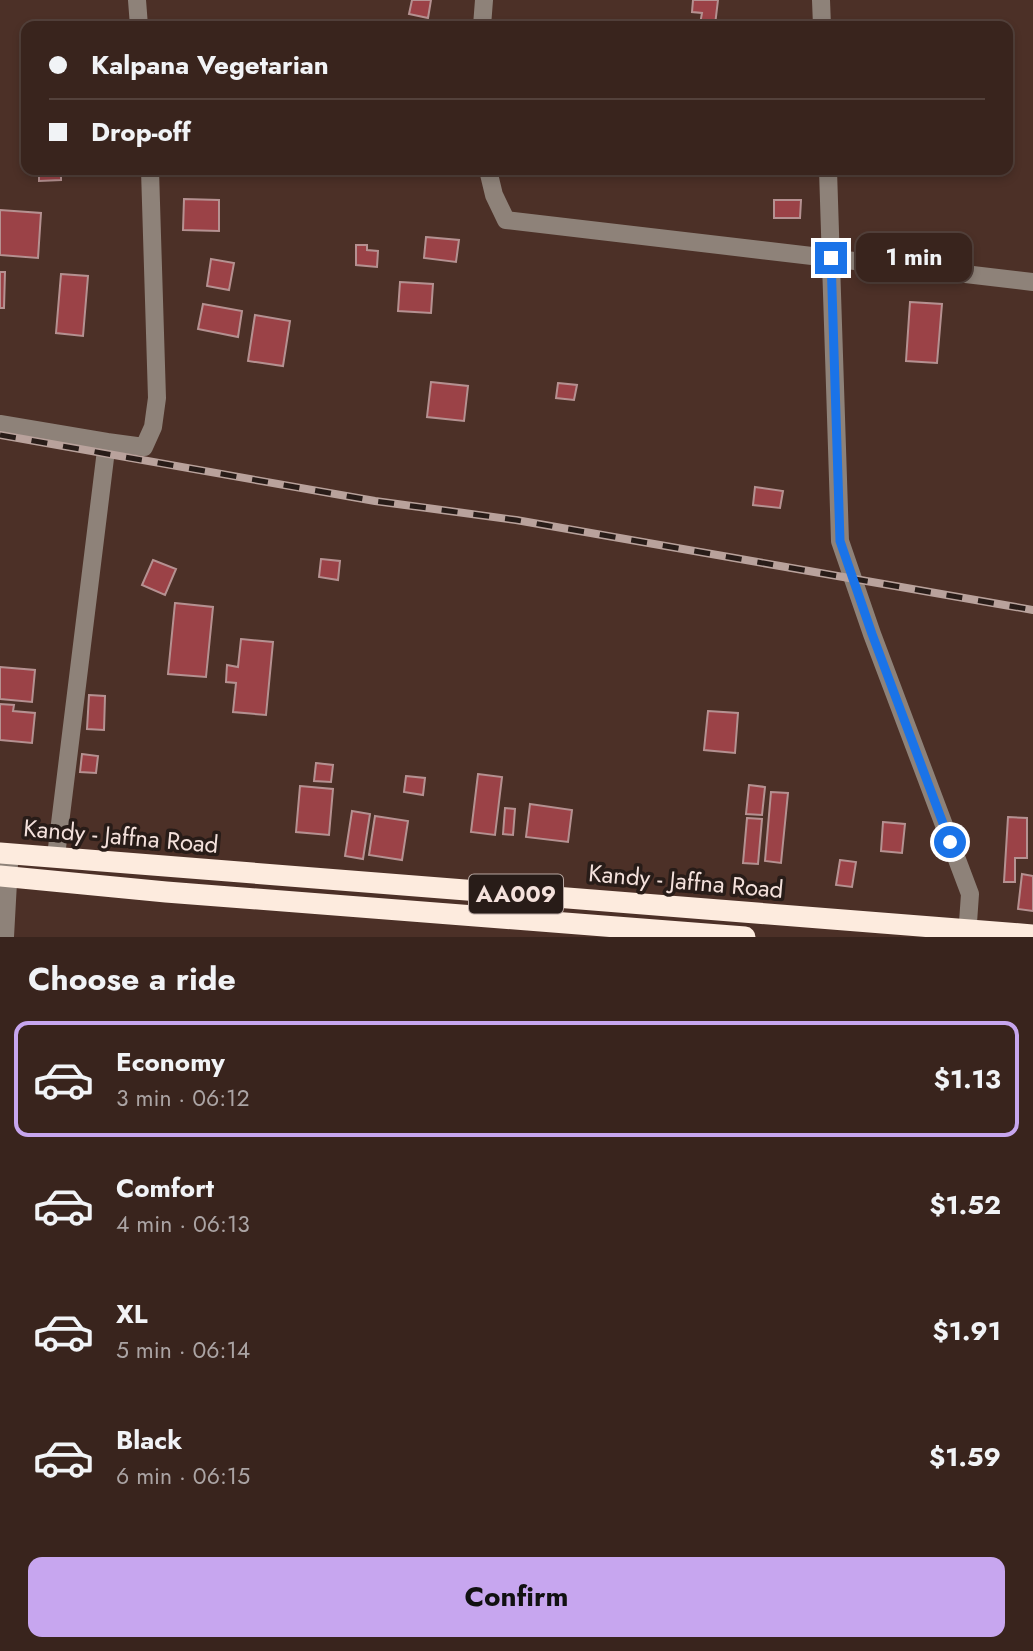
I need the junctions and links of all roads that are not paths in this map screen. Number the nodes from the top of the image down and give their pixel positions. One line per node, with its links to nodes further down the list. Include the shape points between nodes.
1 (137, 0): 4 (street)
2 (484, 0): 5 (street)
3 (821, 0): 6 (street)
4 (139, 21)
5 (482, 21)
6 (822, 21)
7 (150, 175): 13 (street, via 157,336 153,427 144,447)
8 (489, 175): 10 (street, via 506,220)
9 (828, 175): 10 (street)
10 (831, 258): 11 (street); 19 (street, via 840,541 970,894)
11 (1033, 282)
12 (0, 424): 13 (street)
13 (107, 442): 15 (street)
14 (4, 853): 15 (highway, Kandy - Jaffna Road / AA009); 16 (street)
15 (56, 856): 17 (highway, Kandy - Jaffna Road / AA009)
16 (5, 877): 18 (highway, Kandy - Jaffna Road / AA009); 21 (street)
17 (643, 904): 18 (street); 19 (highway, Kandy - Jaffna Road / AA009)
18 (640, 933): 22 (highway, Kandy - Jaffna Road / AA009)
19 (967, 933): 20 (highway, Kandy - Jaffna Road / AA009)
20 (1033, 935)
21 (5, 937)
22 (745, 937)

